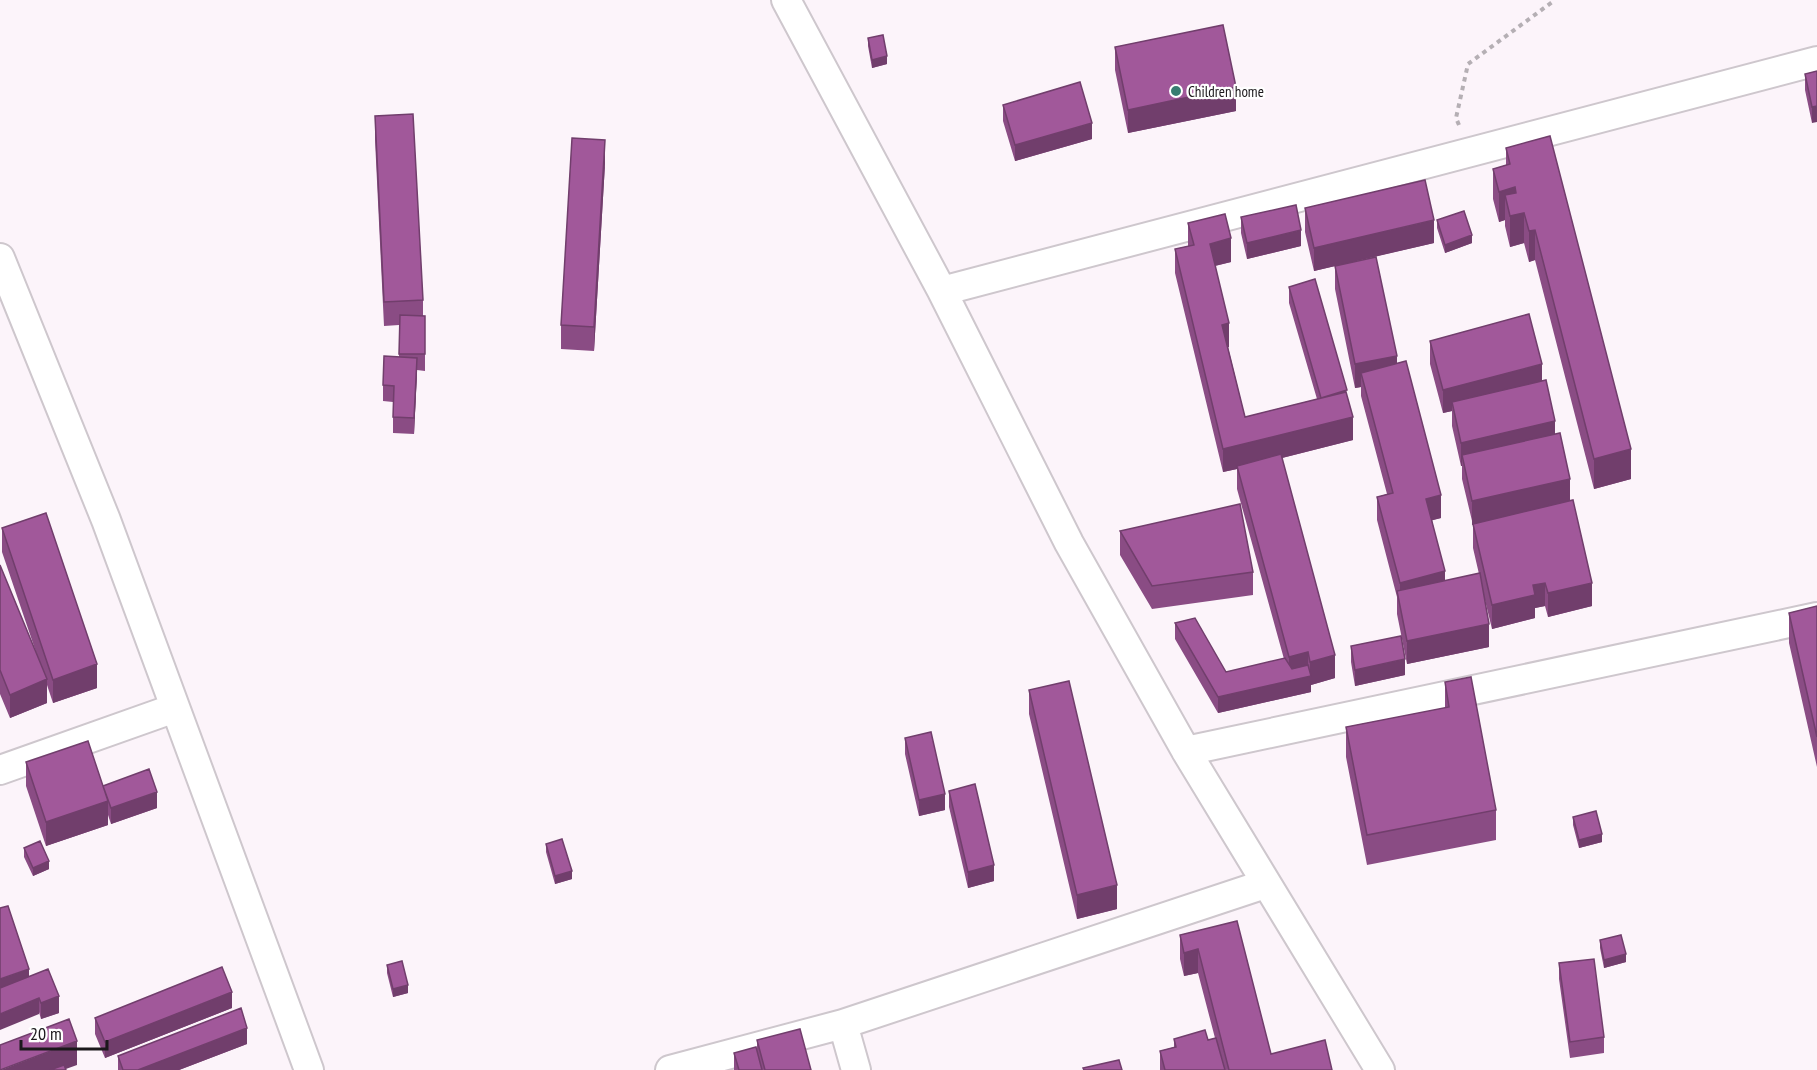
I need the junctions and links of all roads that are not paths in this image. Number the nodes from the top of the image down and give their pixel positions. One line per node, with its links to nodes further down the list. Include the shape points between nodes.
1 (786, 0): 4 (street)
2 (1817, 60): 4 (street)
3 (0, 258): 6 (street, via 106,520)
4 (942, 291): 7 (street, via 1069,543)
5 (1817, 617): 7 (street)
6 (175, 708): 8 (street); 11 (street)
7 (1186, 751): 9 (street)
8 (0, 770)
9 (1265, 884): 10 (street); 14 (street)
10 (843, 1023): 12 (street); 13 (street)
11 (309, 1070)
12 (670, 1070)
13 (856, 1070)
14 (1380, 1070)

